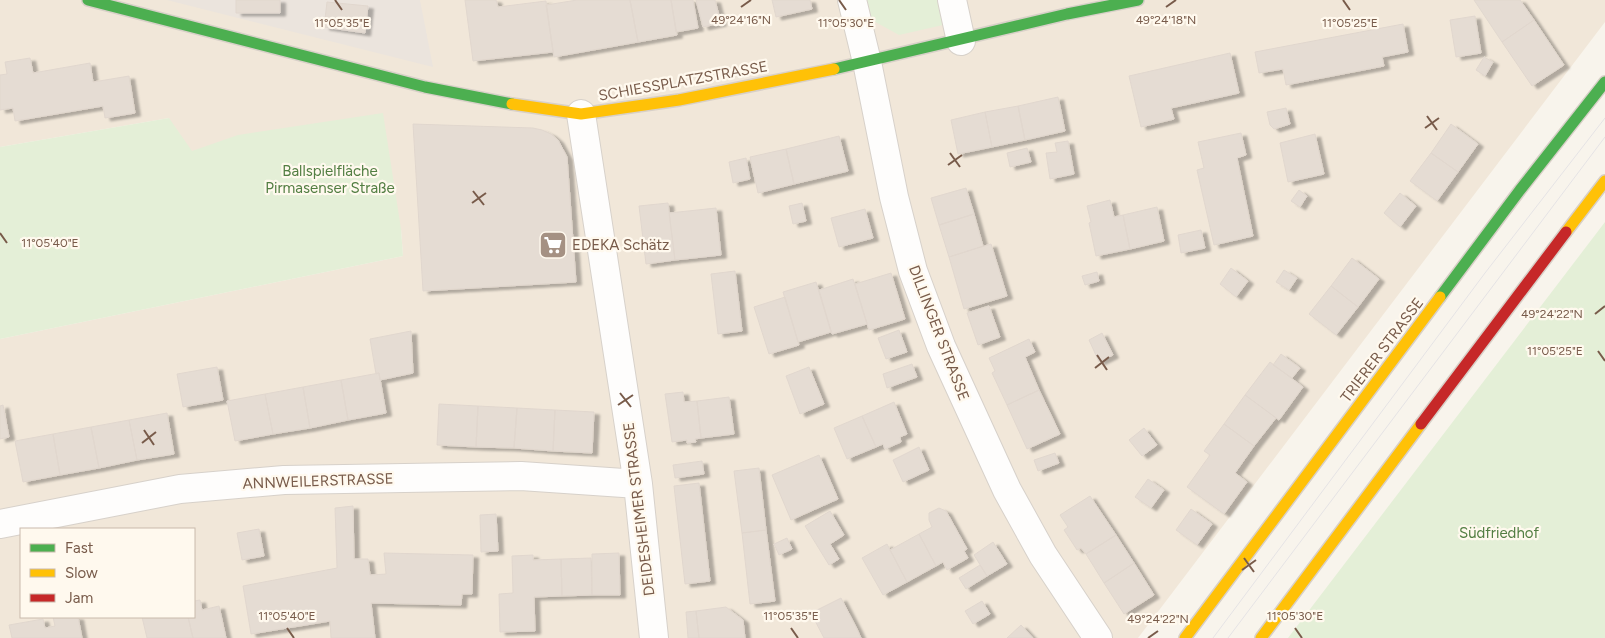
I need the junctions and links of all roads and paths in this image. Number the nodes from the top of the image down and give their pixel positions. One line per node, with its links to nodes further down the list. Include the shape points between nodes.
1 (88, 0): 8 (main road, SCHIESSPLATZSTRASSE, via 425,87)
2 (852, 0): 6 (street, DILLINGER STRASSE)
3 (952, 0): 5 (street)
4 (1138, 0): 5 (main road, SCHIESSPLATZSTRASSE)
5 (961, 41): 6 (main road, SCHIESSPLATZSTRASSE)
6 (867, 62): 8 (main road, SCHIESSPLATZSTRASSE, via 679,100); 13 (street, DILLINGER STRASSE, via 894,197 913,271 941,346 1006,490 1043,555)
7 (1605, 82): 14 (main road, TRIERER STRASSE, via 1514,198)
8 (581, 114): 10 (street, DEIDESHEIMER STRASSE)
9 (1605, 181): 15 (main road)
10 (638, 484): 11 (street, ANNWEILERSTRASSE, via 521,476 284,480 180,489); 12 (street, DEIDESHEIMER STRASSE)
11 (0, 524)
12 (654, 638)
13 (1098, 638)
14 (1185, 638)
15 (1261, 638)

